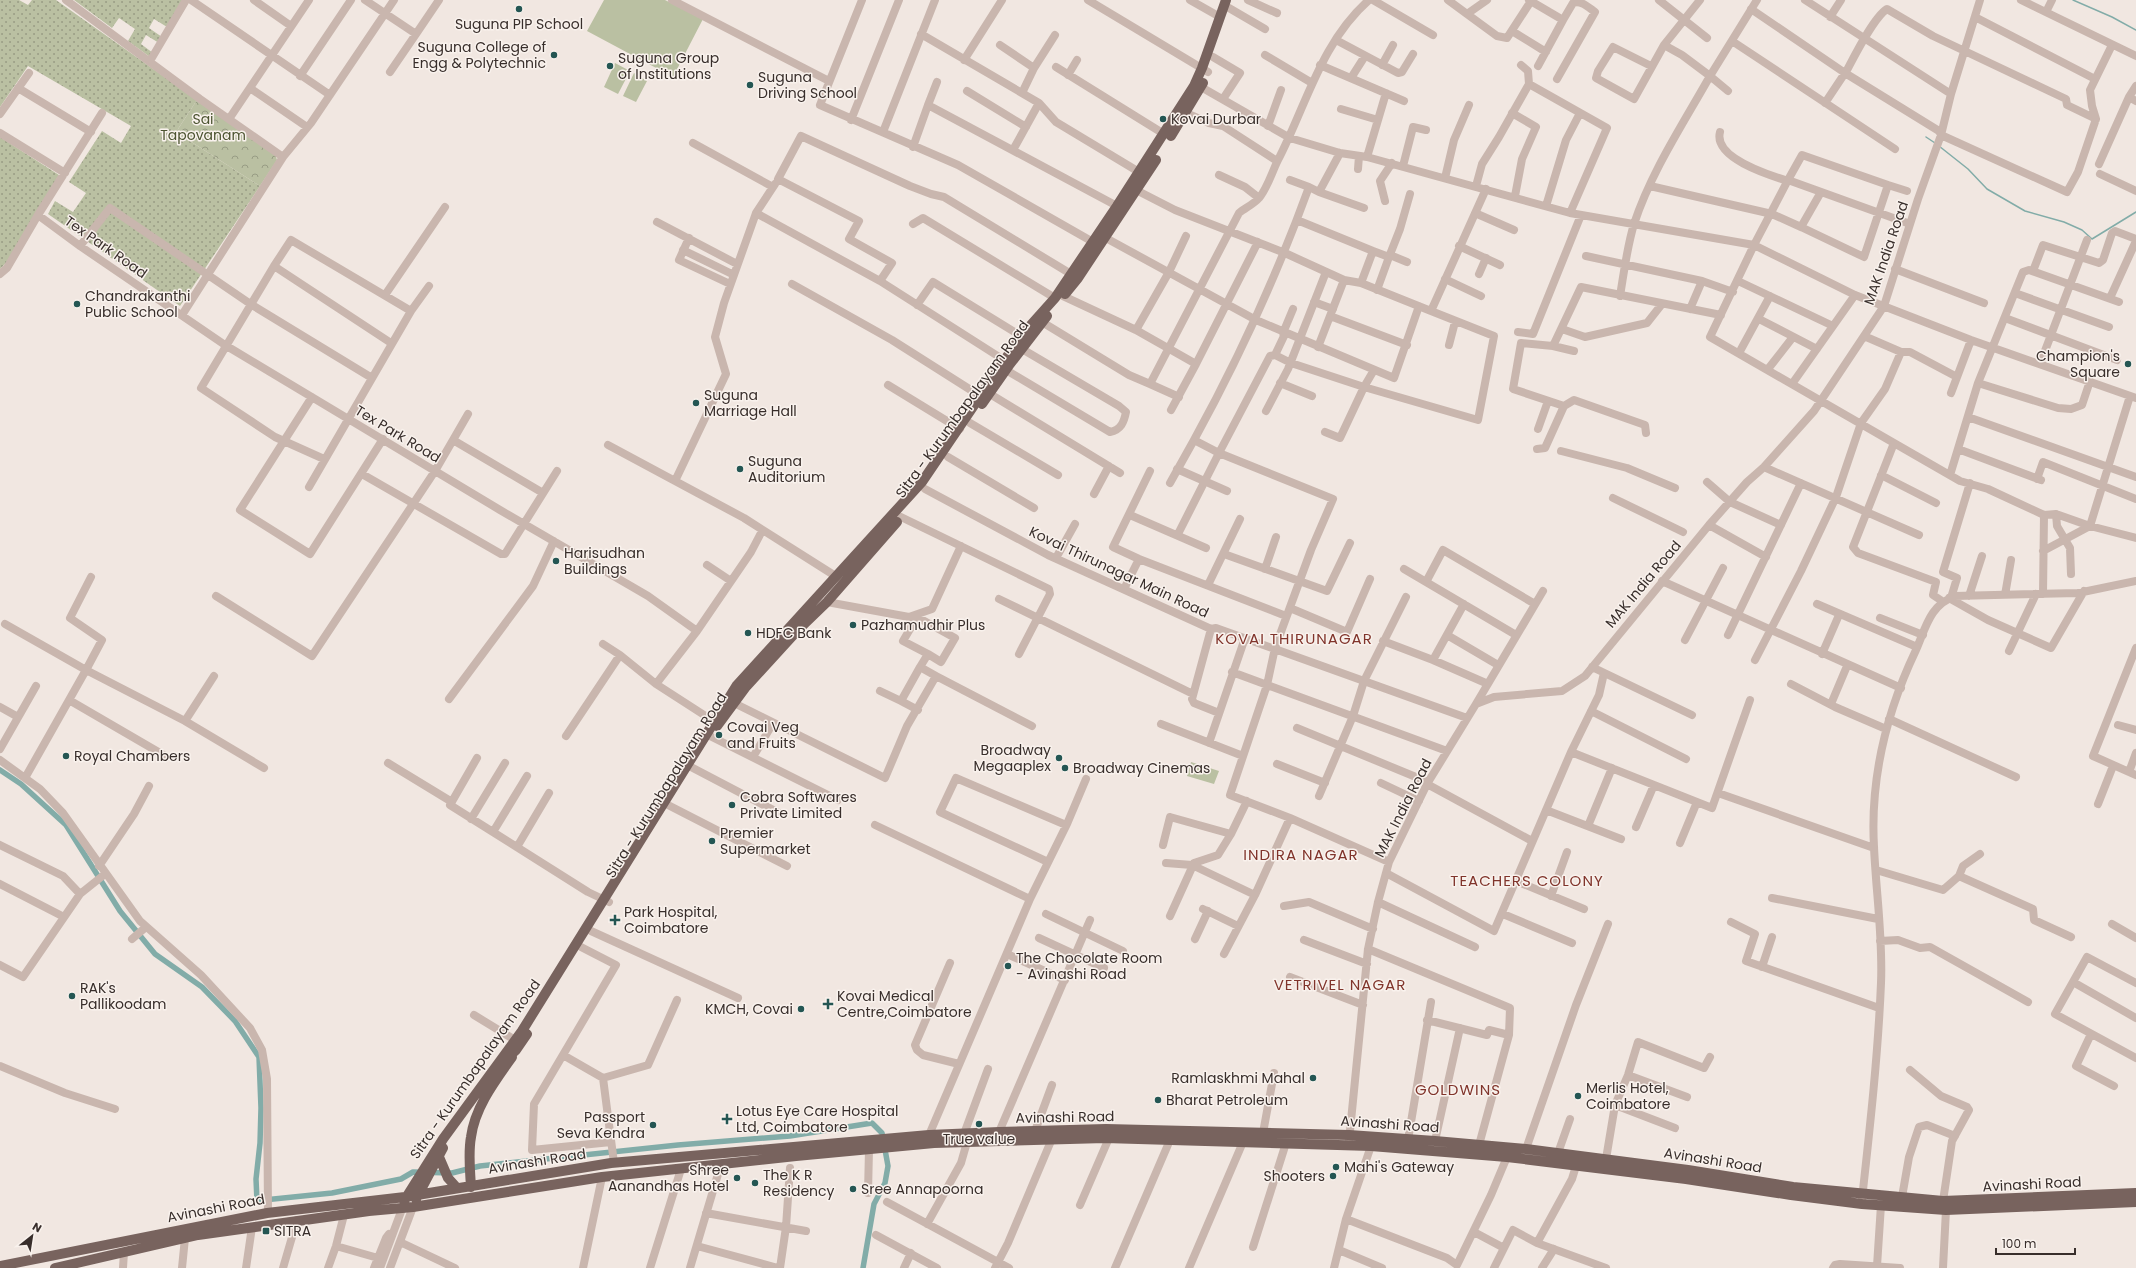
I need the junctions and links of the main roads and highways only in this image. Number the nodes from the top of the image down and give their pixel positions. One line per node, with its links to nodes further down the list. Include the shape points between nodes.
1 (1229, 3): 2 (main road, Sitra - Kurumbapalayam Road, via 1213,57); 2 (main road, via 1220,17)
2 (1205, 70): 3 (main road, via 1071,274); 3 (main road, Sitra - Kurumbapalayam Road, via 1201,87 1186,113 1078,278)
3 (1059, 297): 4 (main road, Sitra - Kurumbapalayam Road, via 1022,349); 4 (main road, via 1021,336)
4 (1005, 365): 5 (main road, Sitra - Kurumbapalayam Road)
5 (985, 397): 6 (main road, Sitra - Kurumbapalayam Road, via 925,489 827,602 798,630); 6 (main road, via 922,482 736,685)
6 (716, 723): 7 (main road, Sitra - Kurumbapalayam Road); 7 (main road, Sitra - Kurumbapalayam Road, via 668,805)
7 (606, 900): 8 (main road, Sitra - Kurumbapalayam Road); 8 (main road, Sitra - Kurumbapalayam Road, via 581,947)
8 (515, 1045): 13 (main road, Sitra - Kurumbapalayam Road, via 449,1135); 16 (main road, Sitra - Kurumbapalayam Road, via 425,1165); 17 (main road, via 475,1118 471,1136)
9 (966, 1138): 10 (main road, Avinashi Road, via 1051,1141 1109,1138 1286,1143); 10 (main road, Avinashi Road, via 1000,1132 1106,1129 1263,1133); 11 (main road, Avinashi Road); 11 (main road, Avinashi Road, via 929,1135)
10 (1349, 1140): 22 (main road, Avinashi Road, via 1370,1146 1507,1157); 22 (main road, Avinashi Road, via 1435,1141 1526,1149)
11 (897, 1143): 12 (main road, Avinashi Road)
12 (874, 1146): 14 (main road, Avinashi Road, via 854,1141); 15 (main road, Avinashi Road)
13 (438, 1159): 16 (main road, Sitra - Kurumbapalayam Road); 18 (main road)
14 (613, 1163): 15 (main road); 17 (main road, Avinashi Road)
15 (607, 1176): 25 (main road, Avinashi Road)
16 (421, 1180): 20 (main road, Sitra - Kurumbapalayam Road); 21 (main road, Sitra - Kurumbapalayam Road)
17 (471, 1184): 18 (main road, Avinashi Road)
18 (457, 1188): 20 (main road, Avinashi Road)
19 (2136, 1193): 24 (main road, Avinashi Road)
20 (418, 1195): 21 (main road, Avinashi Road); 25 (main road, Sitra - Kurumbapalayam Road)
21 (406, 1197): 26 (main road, Sitra - Kurumbapalayam Road); 27 (main road, Avinashi Road, via 268,1208)
22 (1862, 1199): 24 (main road, Avinashi Road, via 1881,1205); 24 (main road, Avinashi Road, via 1902,1197)
23 (2136, 1202): 24 (main road, Avinashi Road)
24 (1944, 1206)
25 (413, 1207): 26 (main road, Avinashi Road)
26 (402, 1209): 28 (main road, Avinashi Road, via 297,1220 185,1238)
27 (0, 1266)
28 (55, 1268)

